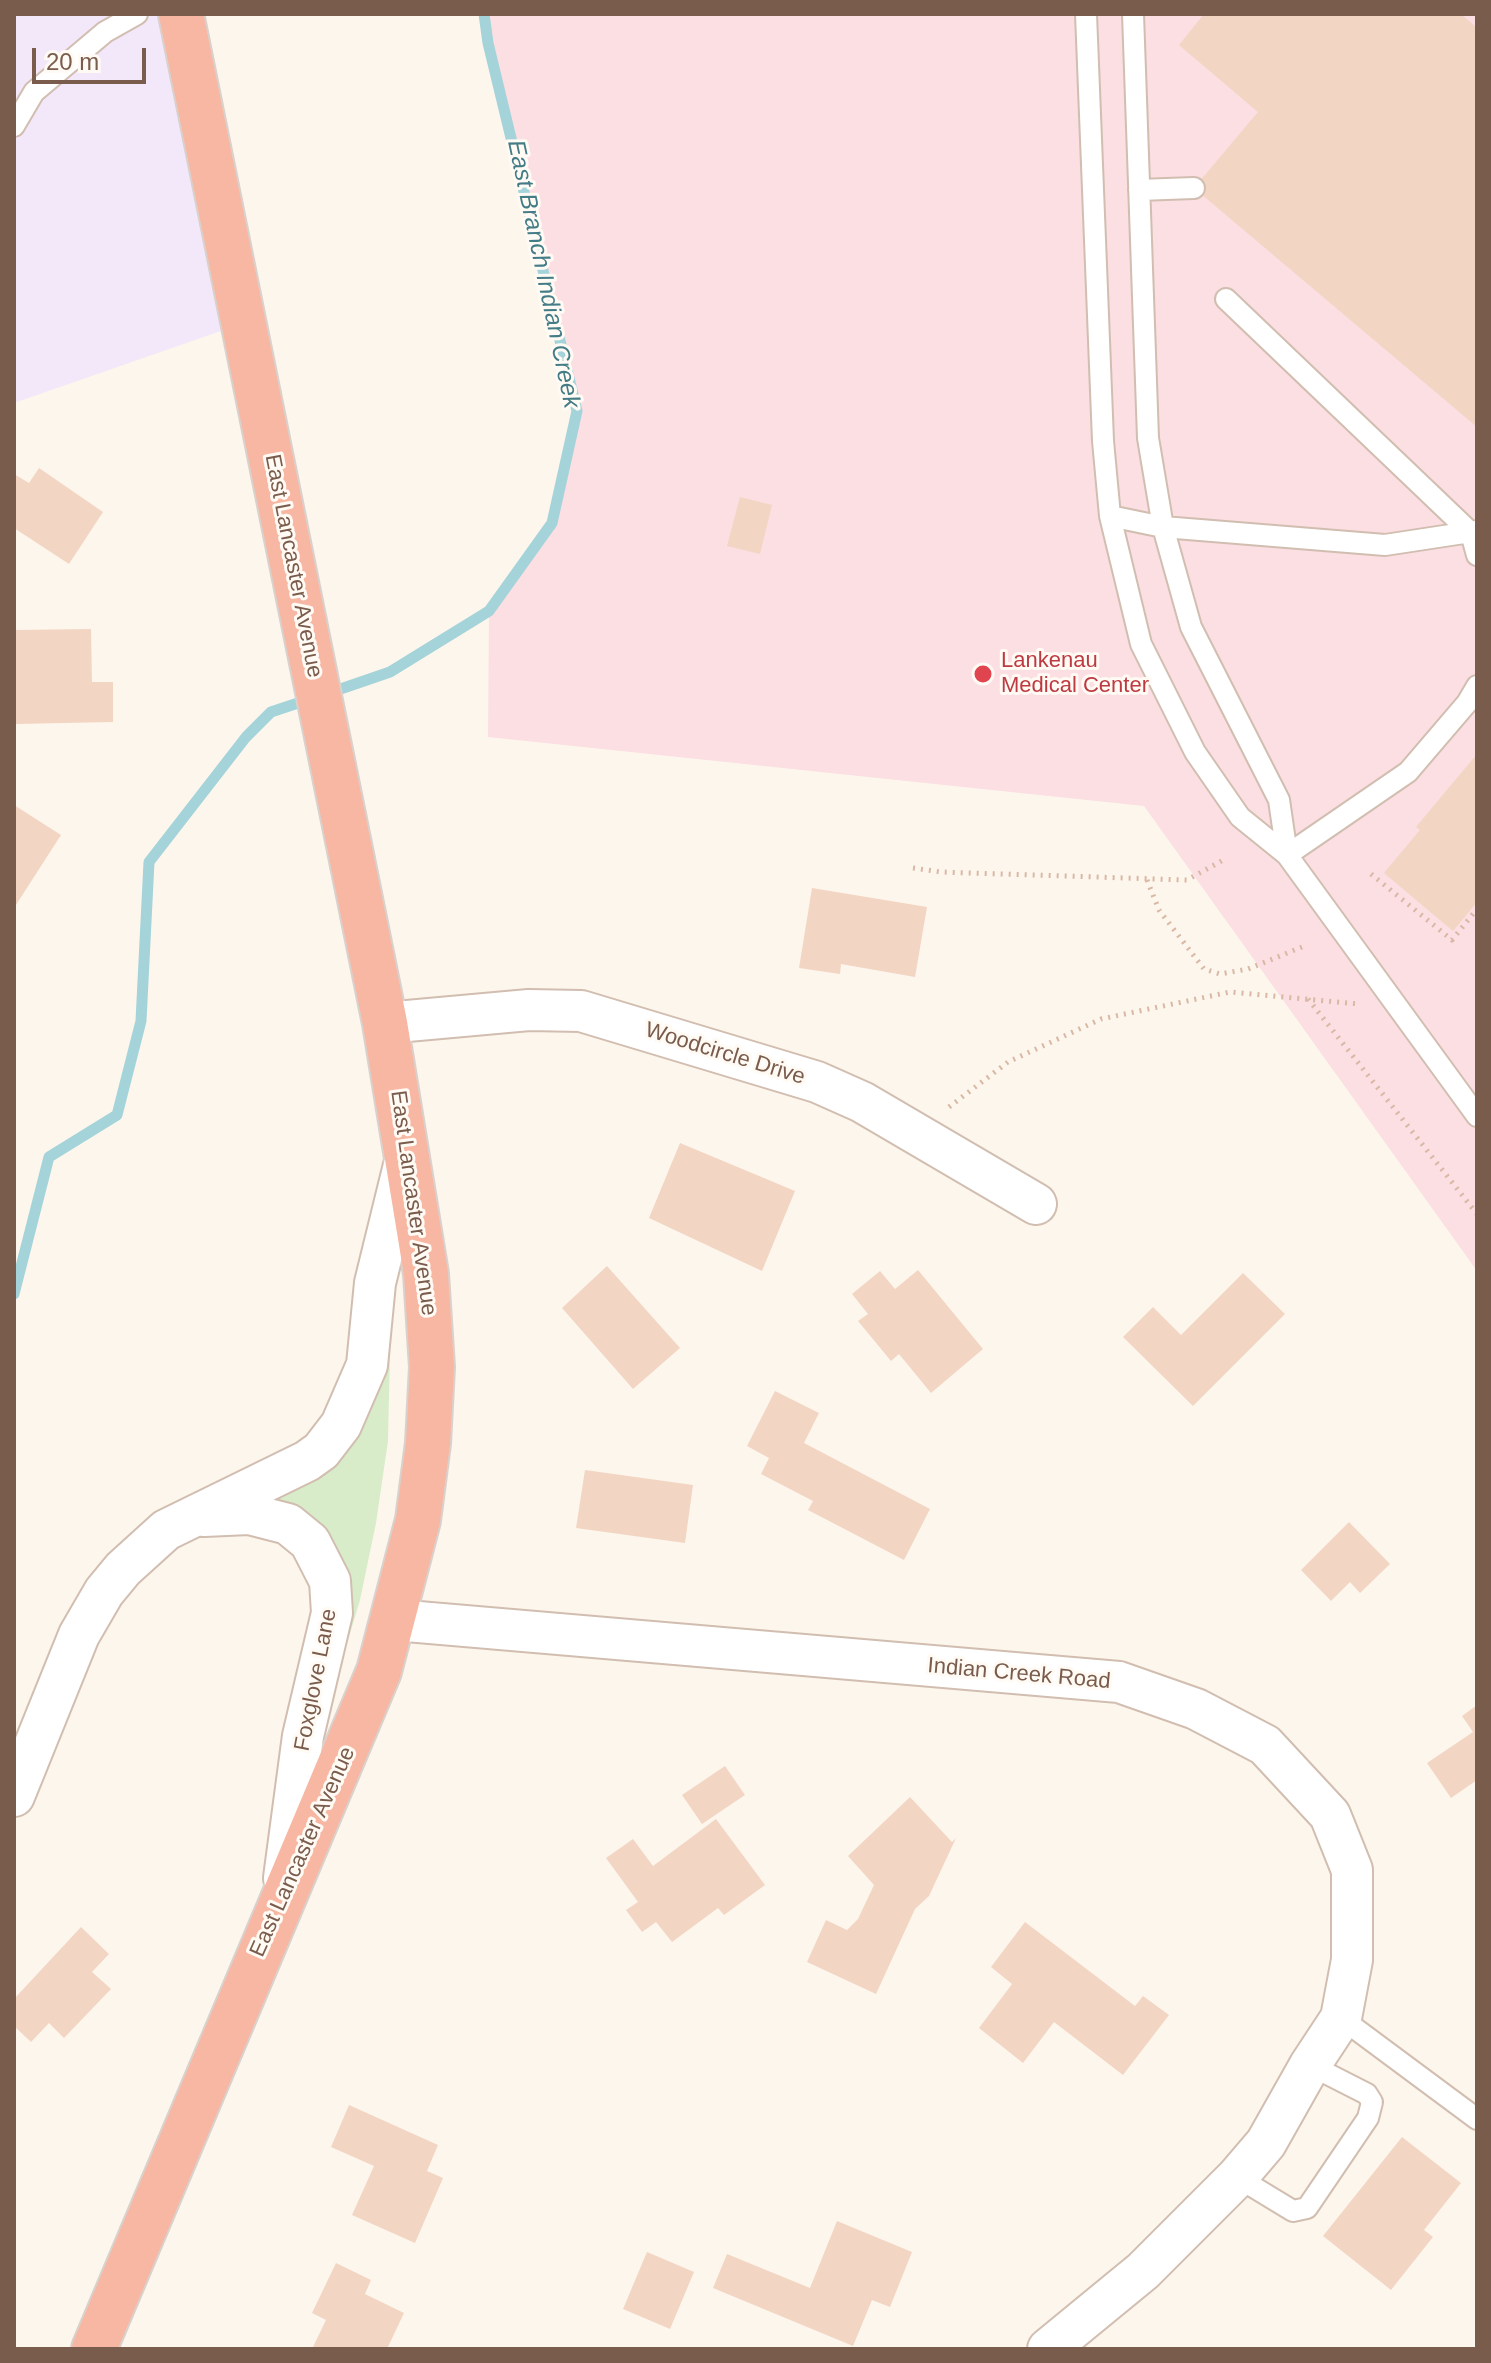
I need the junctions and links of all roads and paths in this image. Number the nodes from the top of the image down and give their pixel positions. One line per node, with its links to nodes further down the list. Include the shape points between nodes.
1 (137, 14): 5 (lane, via 105,32 34,92)
2 (181, 14): 23 (highway, East Lancaster Avenue)
3 (1086, 14): 9 (lane)
4 (1133, 14): 7 (lane)
5 (14, 126)
6 (1194, 188): 7 (lane)
7 (1139, 190): 10 (lane, via 1148,438)
8 (1226, 299): 11 (lane)
9 (1110, 516): 10 (lane); 14 (lane, via 1141,644 1170,707 1240,817)
10 (1163, 527): 11 (lane, via 1385,545); 14 (lane, via 1191,627 1279,800)
11 (1474, 532): 12 (lane)
12 (1477, 555)
13 (1477, 686): 14 (lane, via 1408,772)
14 (1287, 855): 22 (lane)
15 (1225, 859): 18 (path, via 1187,880)
16 (913, 868): 18 (path)
17 (1371, 874): 19 (path, via 1452,940)
18 (1147, 880): 20 (path, via 1159,910 1204,969 1220,974 1248,969)
19 (1477, 909)
20 (1302, 947)
21 (1308, 999): 22 (path); 25 (path, via 1230,992 1101,1019 1008,1062); 28 (path)
22 (1398, 1007): 24 (lane)
23 (385, 1023): 25 (street, Woodcircle Drive, via 529,1010 581,1011 817,1082); 26 (highway, East Lancaster Avenue)
24 (1477, 1116)
25 (913, 1134): 27 (street, Woodcircle Drive)
26 (407, 1153): 29 (street, Foxglove Lane, via 375,1283 367,1365 341,1425 307,1461); 30 (highway, East Lancaster Avenue, via 429,1301 432,1367 418,1520)
27 (1036, 1204)
28 (1477, 1214)
29 (192, 1516): 31 (street, Foxglove Lane, via 144,1548 104,1592 79,1635); 32 (street, Foxglove Lane, via 249,1514 288,1524 310,1542 330,1581 332,1613 303,1736)
30 (395, 1620): 32 (highway, East Lancaster Avenue, via 326,1805); 33 (street, Indian Creek Road, via 1119,1682 1196,1709 1265,1745 1330,1815 1352,1870 1352,1960)
31 (14, 1796)
32 (281, 1900): 37 (highway, East Lancaster Avenue)
33 (1341, 2018): 34 (street, Indian Creek Road); 35 (lane)
34 (1310, 2065): 36 (street, Indian Creek Road, via 1266,2143); 36 (lane, via 1367,2094 1372,2102 1368,2118 1307,2208 1293,2211)
35 (1477, 2119)
36 (1237, 2177): 38 (street, Indian Creek Road, via 1143,2271)
37 (94, 2349)
38 (1048, 2349)

